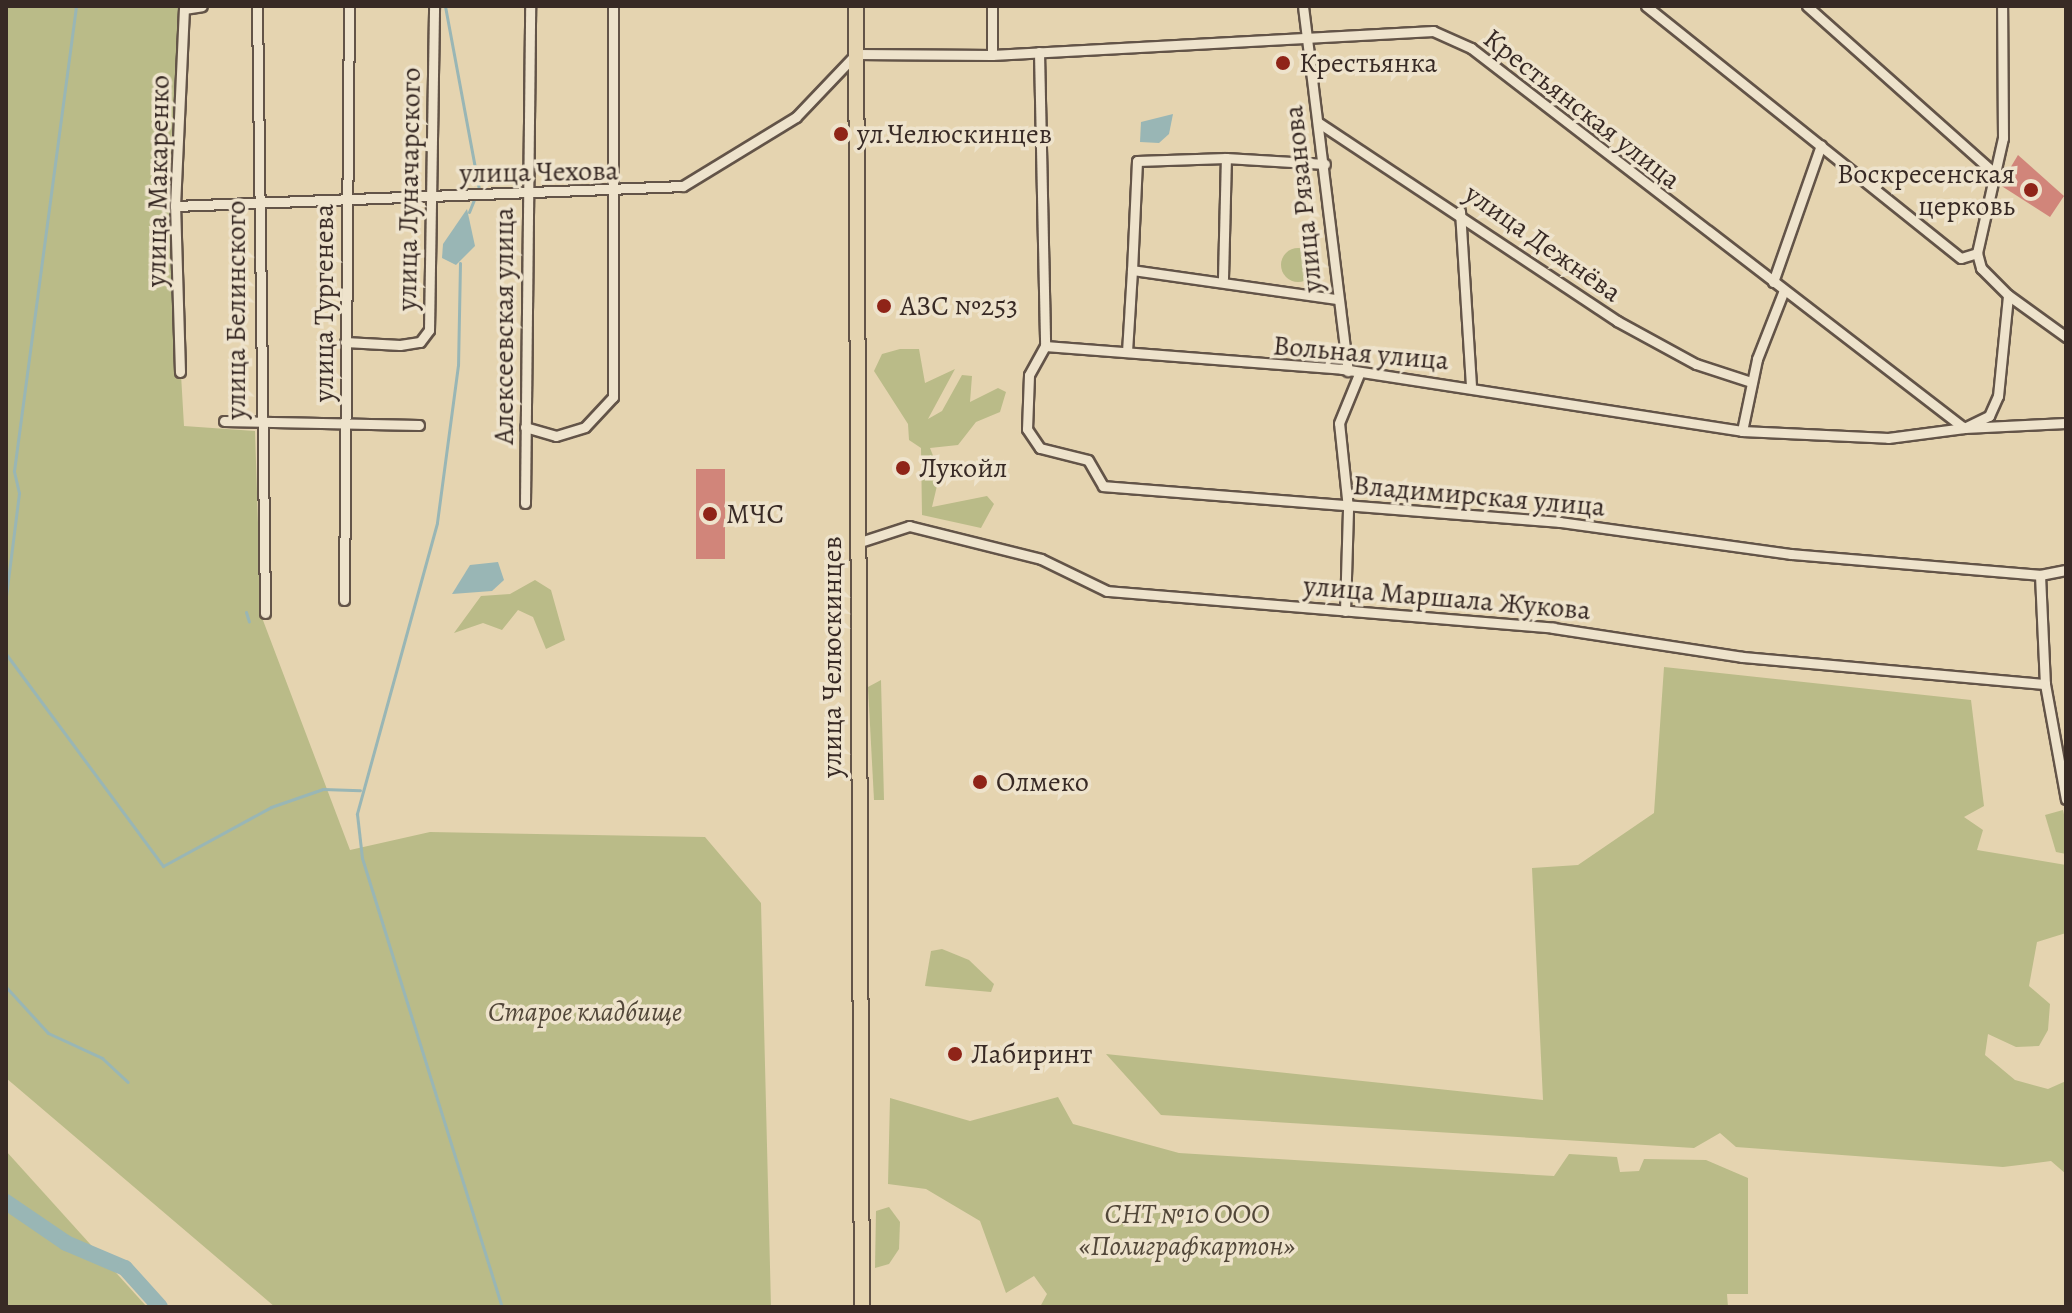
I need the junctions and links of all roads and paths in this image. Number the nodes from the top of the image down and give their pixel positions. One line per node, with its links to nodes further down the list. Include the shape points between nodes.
1 (202, 6): 29 (street, улица Макаренко, via 184,9)
2 (257, 6): 28 (street, улица Белинского)
3 (349, 6): 27 (street, улица Тургенева)
4 (434, 6): 26 (street, улица Луначарского)
5 (530, 6): 25 (street, Алексеевская улица)
6 (613, 6): 24 (street)
7 (856, 6): 15 (main road, улица Челюскинцев)
8 (992, 6): 16 (street)
9 (1303, 6): 13 (street, улица Рязанова)
10 (1646, 6): 18 (street)
11 (1807, 6): 20 (street)
12 (2002, 6): 19 (street)
13 (1307, 35): 14 (street, Крестьянская улица); 17 (street, улица Рязанова); 34 (street, Крестьянская улица, via 1433,31 1471,48)
14 (1039, 52): 16 (street, Крестьянская улица); 40 (street)
15 (856, 54): 16 (street, Крестьянская улица); 24 (street, улица Чехова, via 796,117 683,186); 57 (main road, улица Челюскинцев)
16 (992, 55)
17 (1319, 123): 22 (street, улица Рязанова); 30 (street, улица Дежнёва)
18 (1821, 145): 31 (street, via 1961,258); 34 (street)
19 (2001, 148): 20 (street, via 1992,157); 23 (street)
20 (1974, 155): 23 (street)
21 (1226, 158): 22 (street); 32 (street, via 1137,161); 33 (street)
22 (1325, 164): 37 (street, улица Рязанова)
23 (1998, 176): 31 (street)
24 (615, 193): 25 (street, улица Чехова); 52 (street, via 613,397 585,427 556,436)
25 (527, 195): 26 (street, улица Чехова); 52 (street, Алексеевская улица)
26 (434, 196): 27 (street, улица Чехова); 39 (street, улица Луначарского, via 426,338 400,345)
27 (346, 202): 28 (street, улица Чехова); 39 (street, улица Тургенева)
28 (258, 205): 29 (street, улица Чехова); 49 (street, улица Белинского)
29 (175, 206): 43 (street, улица Макаренко)
30 (1460, 211): 45 (street, улица Дежнёва, via 1617,321 1696,364); 46 (street)
31 (1977, 253): 36 (street, via 1981,268)
32 (1132, 270): 33 (street); 41 (street)
33 (1223, 278): 37 (street)
34 (1773, 282): 35 (street, Крестьянская улица)
35 (1784, 290): 45 (street); 53 (street, Крестьянская улица)
36 (2008, 295): 38 (street); 53 (street, via 1998,396 1989,416)
37 (1336, 299): 42 (street, улица Рязанова)
38 (2066, 337)
39 (345, 342): 47 (street, улица Тургенева)
40 (1045, 346): 41 (street, Вольная улица); 56 (street, Владимирская улица, via 1029,375 1027,429 1040,448 1088,460 1103,486)
41 (1127, 352): 42 (street, Вольная улица)
42 (1342, 369): 44 (street)
43 (180, 372)
44 (1359, 374): 46 (street, Вольная улица); 56 (street, via 1339,423)
45 (1751, 382): 54 (street)
46 (1471, 385): 54 (street, Вольная улица)
47 (345, 419): 49 (street); 51 (street); 60 (street, улица Тургенева)
48 (224, 421): 49 (street)
49 (258, 423): 62 (street, улица Белинского)
50 (2066, 423): 53 (street)
51 (419, 425)
52 (525, 427): 55 (street, Алексеевская улица)
53 (1964, 428): 54 (street, Вольная улица, via 1888,438)
54 (1742, 431)
55 (525, 503)
56 (1348, 508): 59 (street, Владимирская улица, via 1560,522 1791,554); 61 (street)
57 (857, 543): 61 (street, улица Маршала Жукова, via 909,526 1041,559 1107,591); 65 (main road, улица Челюскинцев)
58 (2066, 570): 59 (street, Владимирская улица)
59 (2040, 575): 63 (street)
60 (344, 600)
61 (1345, 611): 63 (street, улица Маршала Жукова)
62 (265, 613)
63 (2045, 684): 64 (street)
64 (2066, 799)
65 (862, 1307)

